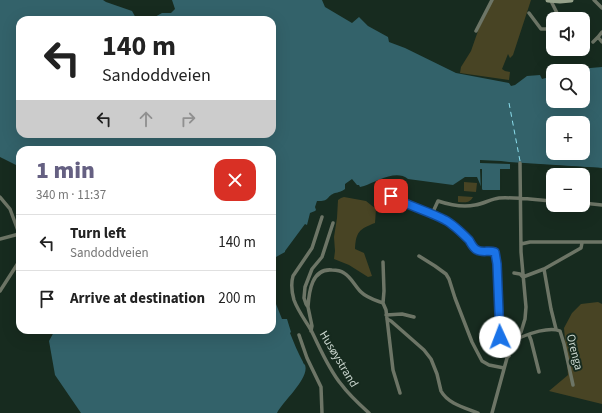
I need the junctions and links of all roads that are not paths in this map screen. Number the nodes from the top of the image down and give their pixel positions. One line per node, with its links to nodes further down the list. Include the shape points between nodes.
1 (492, 0): 9 (street)
2 (550, 0): 3 (main road); 6 (street)
3 (571, 0)
4 (594, 0): 5 (street)
5 (602, 8)
6 (556, 12)
7 (529, 13): 8 (street, via 541,29)
8 (546, 29)
9 (476, 31)
10 (602, 32): 11 (street)
11 (598, 37): 12 (street); 13 (street)
12 (593, 42)
13 (602, 42)
14 (520, 163): 17 (street)
15 (381, 190): 21 (street, via 401,202)
16 (0, 197): 24 (street, via 10,209)
17 (521, 198): 18 (street); 21 (street, via 499,198 468,206 438,202); 29 (street)
18 (546, 200)
19 (590, 204): 20 (street)
20 (602, 205)
21 (432, 214): 46 (street, via 447,221 476,249 495,252 500,337)
22 (322, 217): 42 (street, Husøystrand, via 312,248 292,281 295,302)
23 (333, 223): 38 (street, Husøystrand, via 322,257 312,269 305,287 304,298)
24 (16, 225)
25 (16, 236): 26 (street)
26 (0, 238)
27 (602, 242): 28 (street)
28 (582, 243): 29 (street); 33 (street, via 581,248)
29 (521, 244): 35 (street)
30 (419, 256): 47 (street, via 436,266 449,279 472,342 482,361)
31 (383, 262): 37 (street)
32 (16, 266): 36 (street)
33 (544, 269): 35 (street); 41 (street)
34 (514, 273): 35 (street)
35 (523, 277): 45 (street, via 525,320)
36 (0, 291)
37 (383, 303): 38 (street, via 361,293 346,274 327,270 315,277); 39 (street)
38 (308, 307): 42 (street, Husøystrand)
39 (387, 317): 40 (street, via 402,314); 50 (street, via 393,370); 53 (street, via 429,355 443,395 458,406)
40 (414, 317)
41 (556, 329): 44 (street, Orenga); 49 (street, Orenga, via 560,331)
42 (311, 331): 52 (street, Husøystrand, via 340,383)
43 (299, 335): 51 (street, via 321,387)
44 (529, 335): 45 (street, Orenga); 48 (street)
45 (518, 339): 46 (street)
46 (509, 356): 47 (street)
47 (504, 368): 54 (street)
48 (539, 372)
49 (573, 385)
50 (400, 392)
51 (322, 413)
52 (369, 413)
53 (478, 413)
54 (492, 413)

